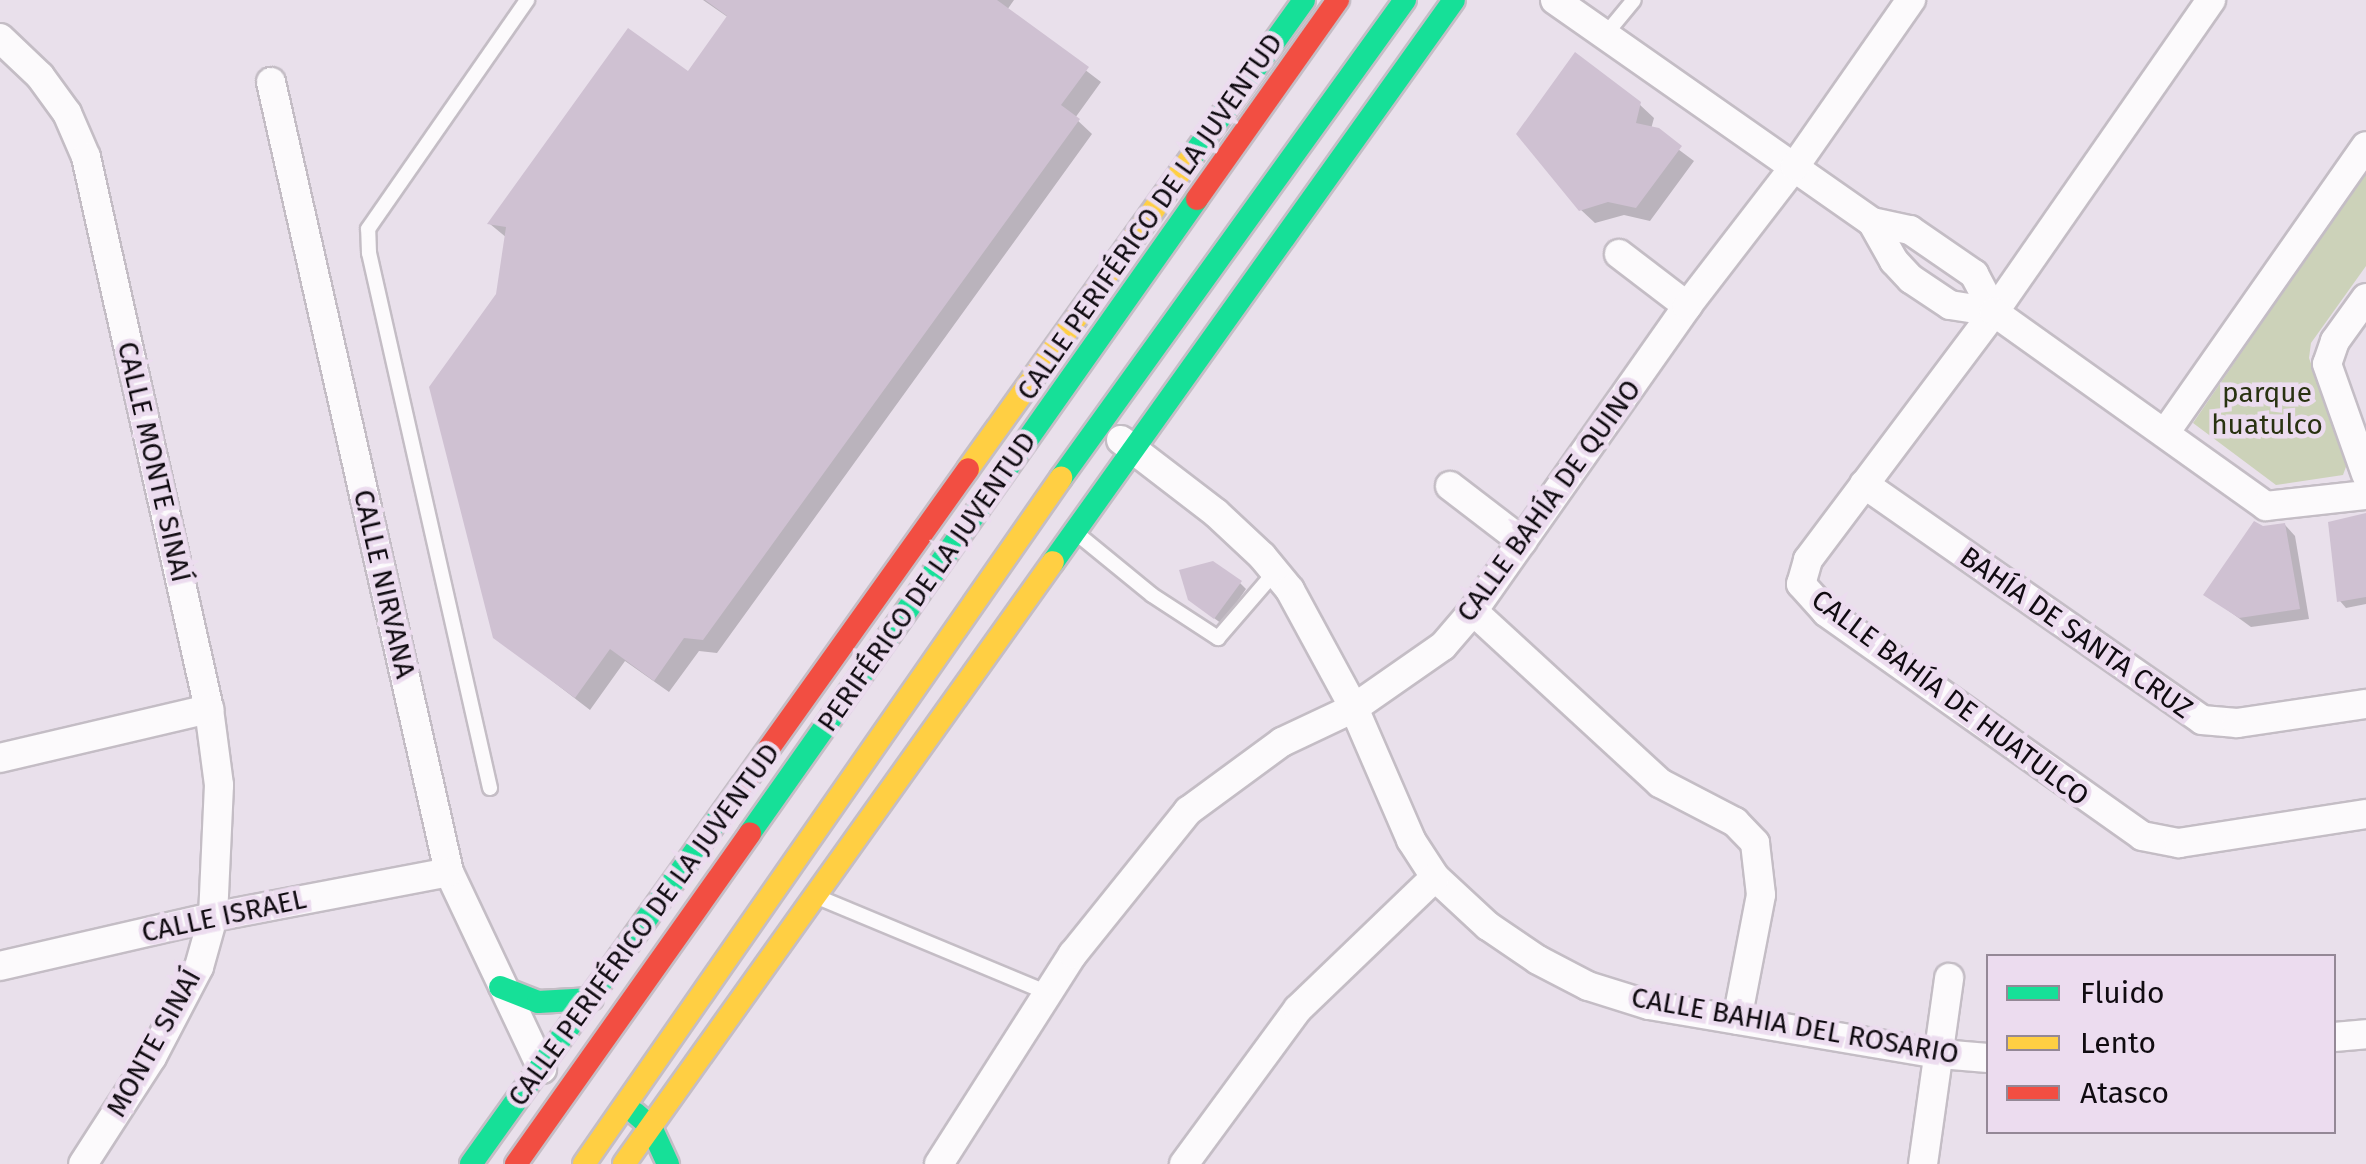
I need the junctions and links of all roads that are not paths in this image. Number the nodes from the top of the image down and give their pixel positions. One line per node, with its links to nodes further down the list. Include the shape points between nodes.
1 (527, 0): 35 (lane, via 368,229)
2 (1304, 0): 45 (main road, CALLE PERIFÉRICO DE LA JUVENTUD)
3 (1338, 0): 56 (main road, PERIFÉRICO DE LA JUVENTUD)
4 (1405, 0): 20 (main road, PERIFÉRICO DE LA JUVENTUD)
5 (1454, 0): 22 (main road)
6 (1554, 0): 10 (street)
7 (1634, 0): 10 (lane)
8 (1911, 0): 14 (street, CALLE BAHÍA DE QUINO)
9 (2211, 0): 19 (street, CALLE BAHÍA DE HUATULCO)
10 (1604, 36): 14 (street)
11 (0, 38): 33 (street, CALLE MONTE SINAÍ, via 67,113 86,158)
12 (271, 82): 37 (street, CALLE NIRVANA)
13 (2366, 146): 21 (street)
14 (1795, 166): 15 (street); 18 (street, CALLE BAHÍA DE QUINO)
15 (1872, 222): 19 (street, via 1910,230 1974,274); 19 (street, via 1911,279 1950,305)
16 (1619, 254): 18 (street)
17 (2366, 298): 23 (street, via 2335,340 2327,364)
18 (1688, 306): 28 (street, CALLE BAHÍA DE QUINO)
19 (1994, 312): 21 (street); 24 (street, CALLE BAHÍA DE HUATULCO)
20 (1100, 425): 22 (street, CALLE BAHIA DEL ROSARIO); 52 (main road, PERIFÉRICO DE LA JUVENTUD)
21 (2166, 433): 26 (street, via 2266,506)
22 (1133, 448): 27 (main road); 29 (street, CALLE BAHIA DEL ROSARIO, via 1216,513)
23 (2366, 474)
24 (1864, 484): 31 (street, BAHÍA DE SANTA CRUZ, via 2202,720 2236,723); 36 (street, CALLE BAHÍA DE HUATULCO, via 1808,560 1805,592 2116,821 2142,836 2179,843)
25 (1450, 486): 28 (street)
26 (2366, 495)
27 (1074, 532): 29 (lane, via 1218,638); 39 (main road)
28 (1522, 541): 30 (street, CALLE BAHÍA DE QUINO)
29 (1275, 572): 32 (street, CALLE BAHIA DEL ROSARIO, via 1318,635)
30 (1473, 611): 32 (street, CALLE BAHÍA DE QUINO, via 1444,646); 46 (street, via 1660,782 1736,822 1755,843 1761,895)
31 (2366, 704)
32 (1354, 708): 38 (street, CALLE BAHIA DEL ROSARIO, via 1404,825); 44 (street, CALLE BAHÍA DE QUINO, via 1282,742 1188,811)
33 (209, 709): 34 (street); 40 (street, CALLE MONTE SINAÍ, via 218,785)
34 (1, 751)
35 (490, 788)
36 (2366, 814)
37 (449, 872): 40 (street, CALLE ISRAEL); 43 (street, CALLE NIRVANA)
38 (1435, 877): 46 (street, CALLE BAHIA DEL ROSARIO, via 1488,926 1588,986); 61 (street, via 1298,1009)
39 (815, 896): 44 (lane); 53 (main road)
40 (212, 916): 41 (street, CALLE ISRAEL); 54 (street, MONTE SINAÍ, via 182,1006)
41 (0, 966)
42 (1948, 978): 49 (street)
43 (500, 987): 45 (main road, via 538,1002); 51 (street, CALLE NIRVANA)
44 (1048, 994): 60 (street, CALLE BAHÍA DE QUINO)
45 (592, 999): 51 (main road, CALLE PERIFÉRICO DE LA JUVENTUD)
46 (1737, 1020): 49 (street, CALLE BAHIA DEL ROSARIO)
47 (2366, 1034): 48 (street)
48 (2336, 1037)
49 (1940, 1054): 50 (street, CALLE BAHIA DEL ROSARIO); 62 (street)
50 (1986, 1058)
51 (542, 1069): 55 (main road, CALLE PERIFÉRICO DE LA JUVENTUD)
52 (626, 1105): 53 (main road); 57 (main road, PERIFÉRICO DE LA JUVENTUD)
53 (651, 1127): 58 (main road); 59 (main road)
54 (83, 1164)
55 (471, 1164)
56 (516, 1164)
57 (584, 1164)
58 (624, 1164)
59 (668, 1164)
60 (939, 1164)
61 (1184, 1164)
62 (1923, 1164)

